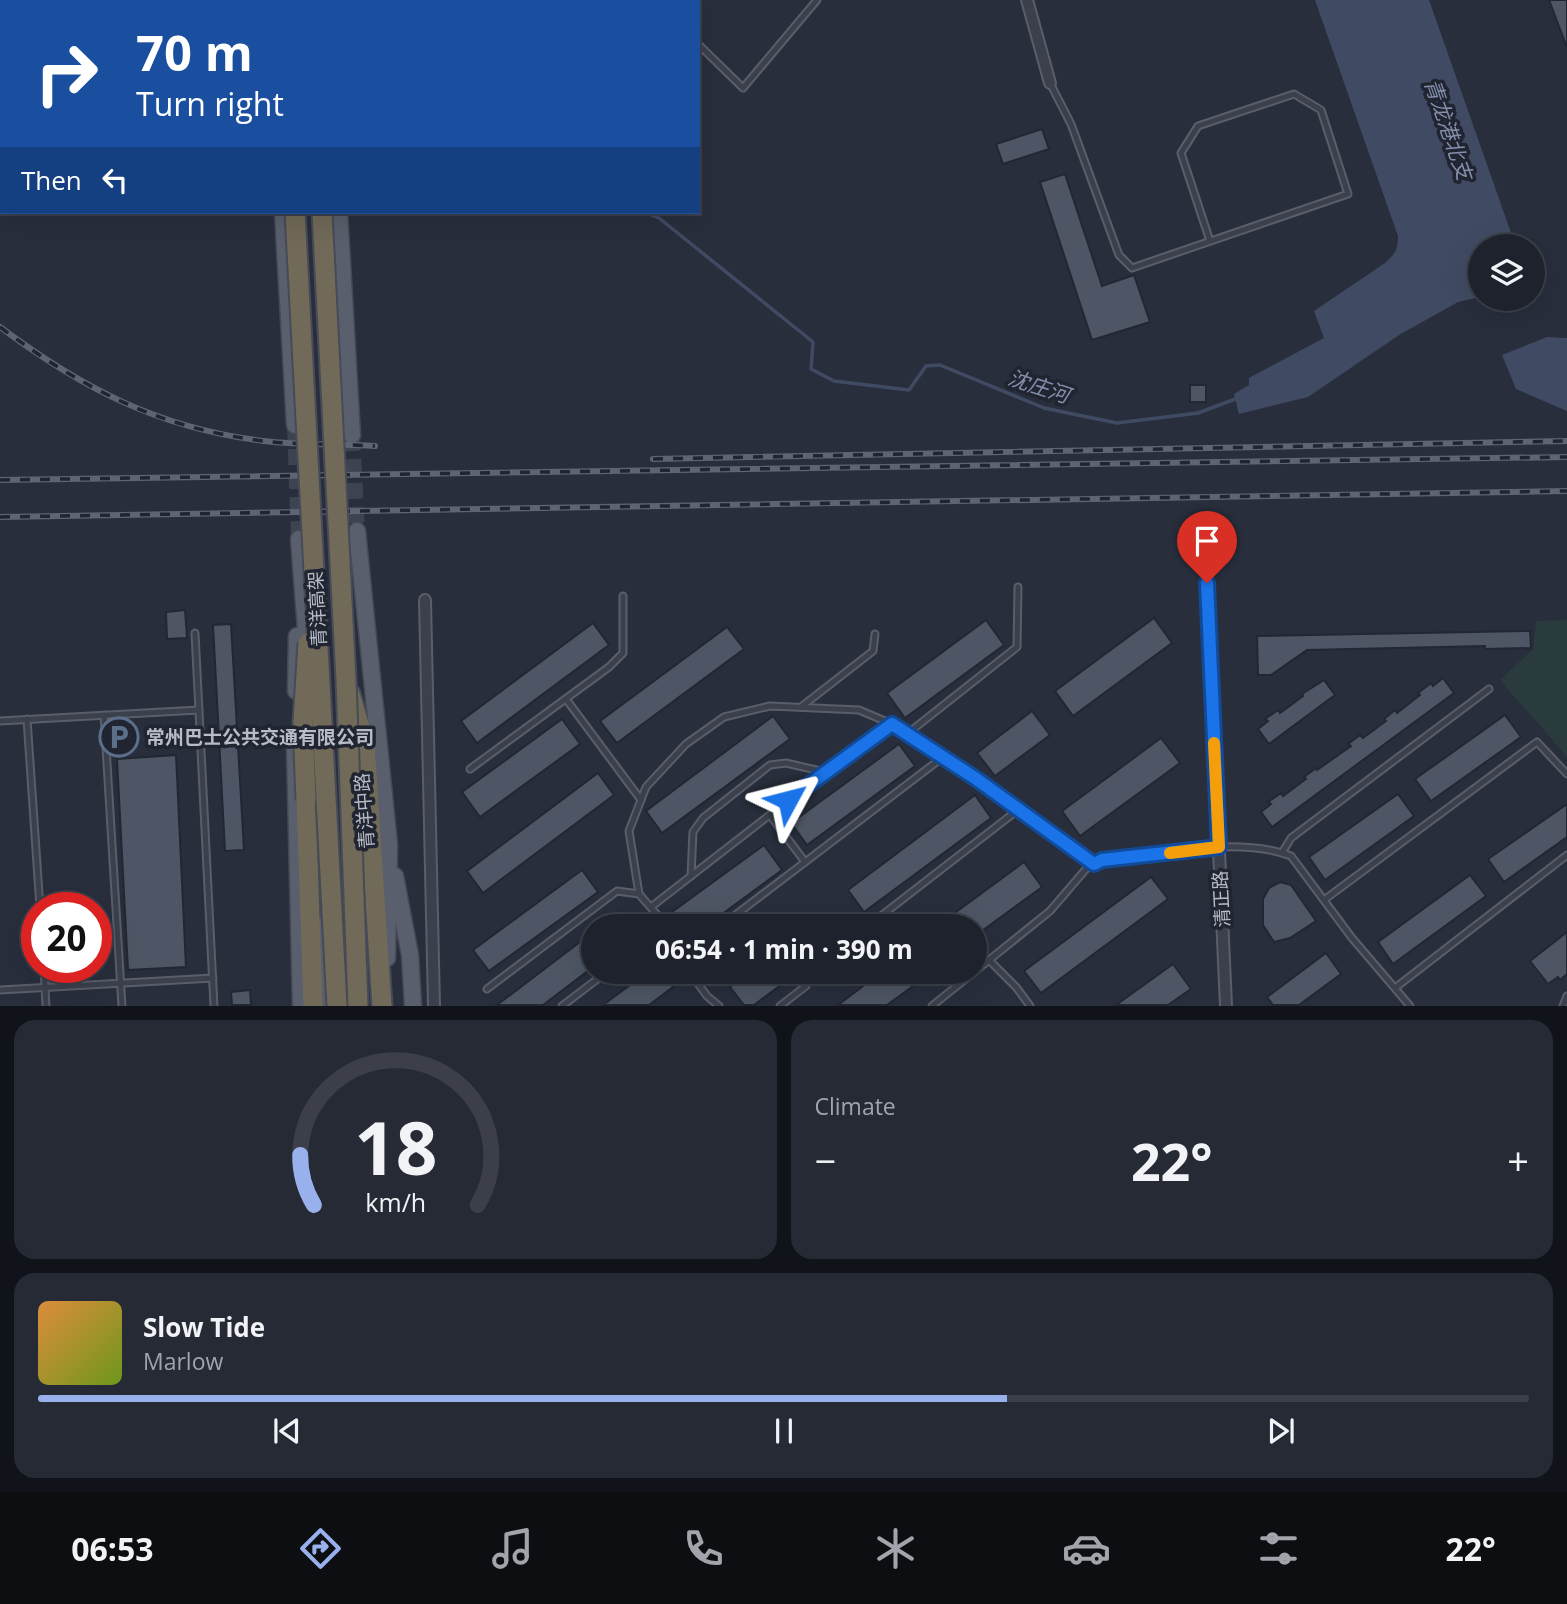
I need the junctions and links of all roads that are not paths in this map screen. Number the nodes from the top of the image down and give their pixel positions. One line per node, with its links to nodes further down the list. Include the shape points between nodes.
1 (817, 0): 3 (lane, via 743,88)
2 (1027, 0): 4 (street)
3 (700, 46)
4 (1049, 83): 9 (lane, via 1071,124 1119,255 1132,268)
5 (283, 214): 10 (main road)
6 (295, 214): 13 (highway, 青洋高架, bridge)
7 (322, 214): 20 (highway, 青洋高架, bridge)
8 (339, 214): 11 (main road)
9 (1210, 241): 9 (lane, via 1181,153 1198,126 1294,94 1321,110 1348,194)
10 (295, 425)
11 (352, 435)
12 (357, 531): 37 (main road, 青洋中路)
13 (306, 540): 66 (main road, via 295,771); 67 (highway, bridge, via 303,723); 68 (main road); 69 (highway, 青洋高架, bridge)
14 (1207, 583): 38 (street, 清正路)
15 (1018, 587): 29 (lane, via 1017,648)
16 (623, 596): 22 (lane, via 623,653)
17 (425, 600): 73 (street)
18 (195, 633): 24 (lane)
19 (875, 634): 23 (lane, via 873,651)
20 (346, 680): 70 (highway, 青洋高架, bridge); 71 (highway, bridge, via 365,744)
21 (1489, 689): 39 (lane, via 1291,838)
22 (566, 699): 31 (lane); 34 (lane)
23 (801, 707): 28 (lane, via 859,710); 34 (lane, via 770,706 724,717 686,744 646,787)
24 (199, 710): 25 (lane); 52 (lane)
25 (104, 715): 26 (lane); 54 (lane)
26 (27, 719): 27 (lane); 44 (lane)
27 (0, 720)
28 (892, 724): 29 (lane); 32 (lane)
29 (907, 734): 30 (lane)
30 (943, 757): 35 (lane); 41 (lane)
31 (470, 769)
32 (825, 772): 36 (lane); 43 (lane, via 786,763 770,765 703,818 693,832)
33 (1567, 774): 46 (lane, via 1537,742)
34 (641, 800): 45 (lane, via 629,831)
35 (1018, 809): 42 (lane); 50 (lane)
36 (770, 815): 41 (lane); 43 (lane)
37 (389, 845): 71 (main road, 青洋中路); 72 (main road, via 410,955)
38 (1219, 847): 39 (lane); 42 (lane); 79 (street, 清正路)
39 (1282, 853): 46 (lane, via 1291,856)
40 (1567, 855): 59 (lane)
41 (805, 862): 49 (lane)
42 (1094, 864): 51 (lane, via 1050,911)
43 (691, 876): 47 (lane)
44 (39, 892)
45 (639, 894): 47 (lane); 60 (lane, via 617,891)
46 (1324, 900): 59 (lane)
47 (650, 907): 48 (lane)
48 (656, 914)
49 (737, 914)
50 (883, 914)
51 (990, 961): 77 (lane); 78 (lane)
52 (213, 978): 54 (lane); 65 (lane)
53 (45, 983): 58 (lane)
54 (121, 983): 58 (lane); 64 (lane)
55 (591, 984): 74 (lane)
56 (698, 984): 75 (lane)
57 (806, 986): 76 (lane)
58 (45, 988): 61 (lane); 63 (lane)
59 (1395, 988): 80 (lane)
60 (487, 989)
61 (0, 990)
62 (1567, 996): 81 (lane)
63 (46, 1006)
64 (122, 1006)
65 (214, 1006)
66 (301, 1006)
67 (313, 1006)
68 (327, 1006)
69 (337, 1006)
70 (358, 1006)
71 (384, 1006)
72 (413, 1006)
73 (434, 1006)
74 (562, 1006)
75 (719, 1006)
76 (780, 1006)
77 (932, 1006)
78 (1030, 1006)
79 (1226, 1006)
80 (1410, 1006)
81 (1563, 1006)

